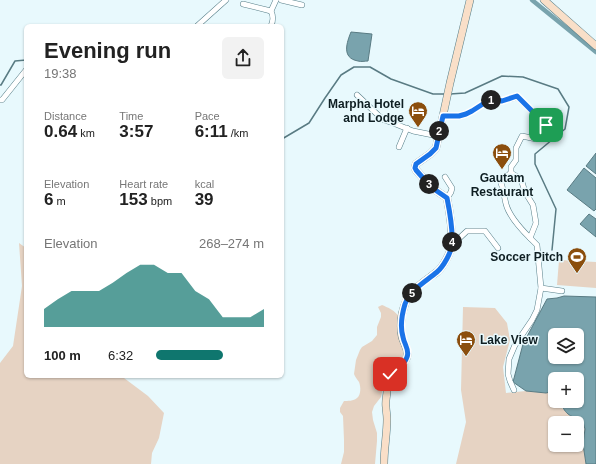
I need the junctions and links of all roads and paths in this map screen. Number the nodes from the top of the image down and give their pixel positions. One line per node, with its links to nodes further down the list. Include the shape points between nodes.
1 (226, 0): 9 (street)
2 (276, 0): 8 (street)
3 (281, 0): 7 (street)
4 (470, 0): 15 (main road)
5 (544, 0): 11 (main road)
6 (243, 4): 8 (street)
7 (302, 5)
8 (271, 11): 10 (street)
9 (199, 24)
10 (272, 24)
11 (596, 46)
12 (24, 72): 14 (street)
13 (357, 95): 16 (street, via 384,120)
14 (0, 100)
15 (444, 113): 17 (main road); 19 (street, via 459,116 494,99 502,101 517,96 546,125 536,139 522,136 516,148 516,160 511,167)
16 (408, 128): 17 (street); 18 (street)
17 (438, 136): 21 (main road, via 436,148 416,164 415,168 431,187)
18 (399, 147)
19 (511, 173): 22 (street, via 521,179 533,205 536,223); 22 (street, via 501,183 507,206 519,227)
20 (445, 177): 21 (street, via 452,188)
21 (447, 198): 23 (main road)
22 (530, 238): 25 (street, via 537,245)
23 (452, 245): 24 (street, via 467,231 485,231); 28 (main road, via 439,271 423,282 408,297 404,306 402,328 408,355 405,362 394,370 387,380)
24 (498, 248)
25 (541, 288): 26 (street); 27 (street, via 537,310 509,359 508,374)
26 (562, 291)
27 (514, 390)
28 (384, 464)

